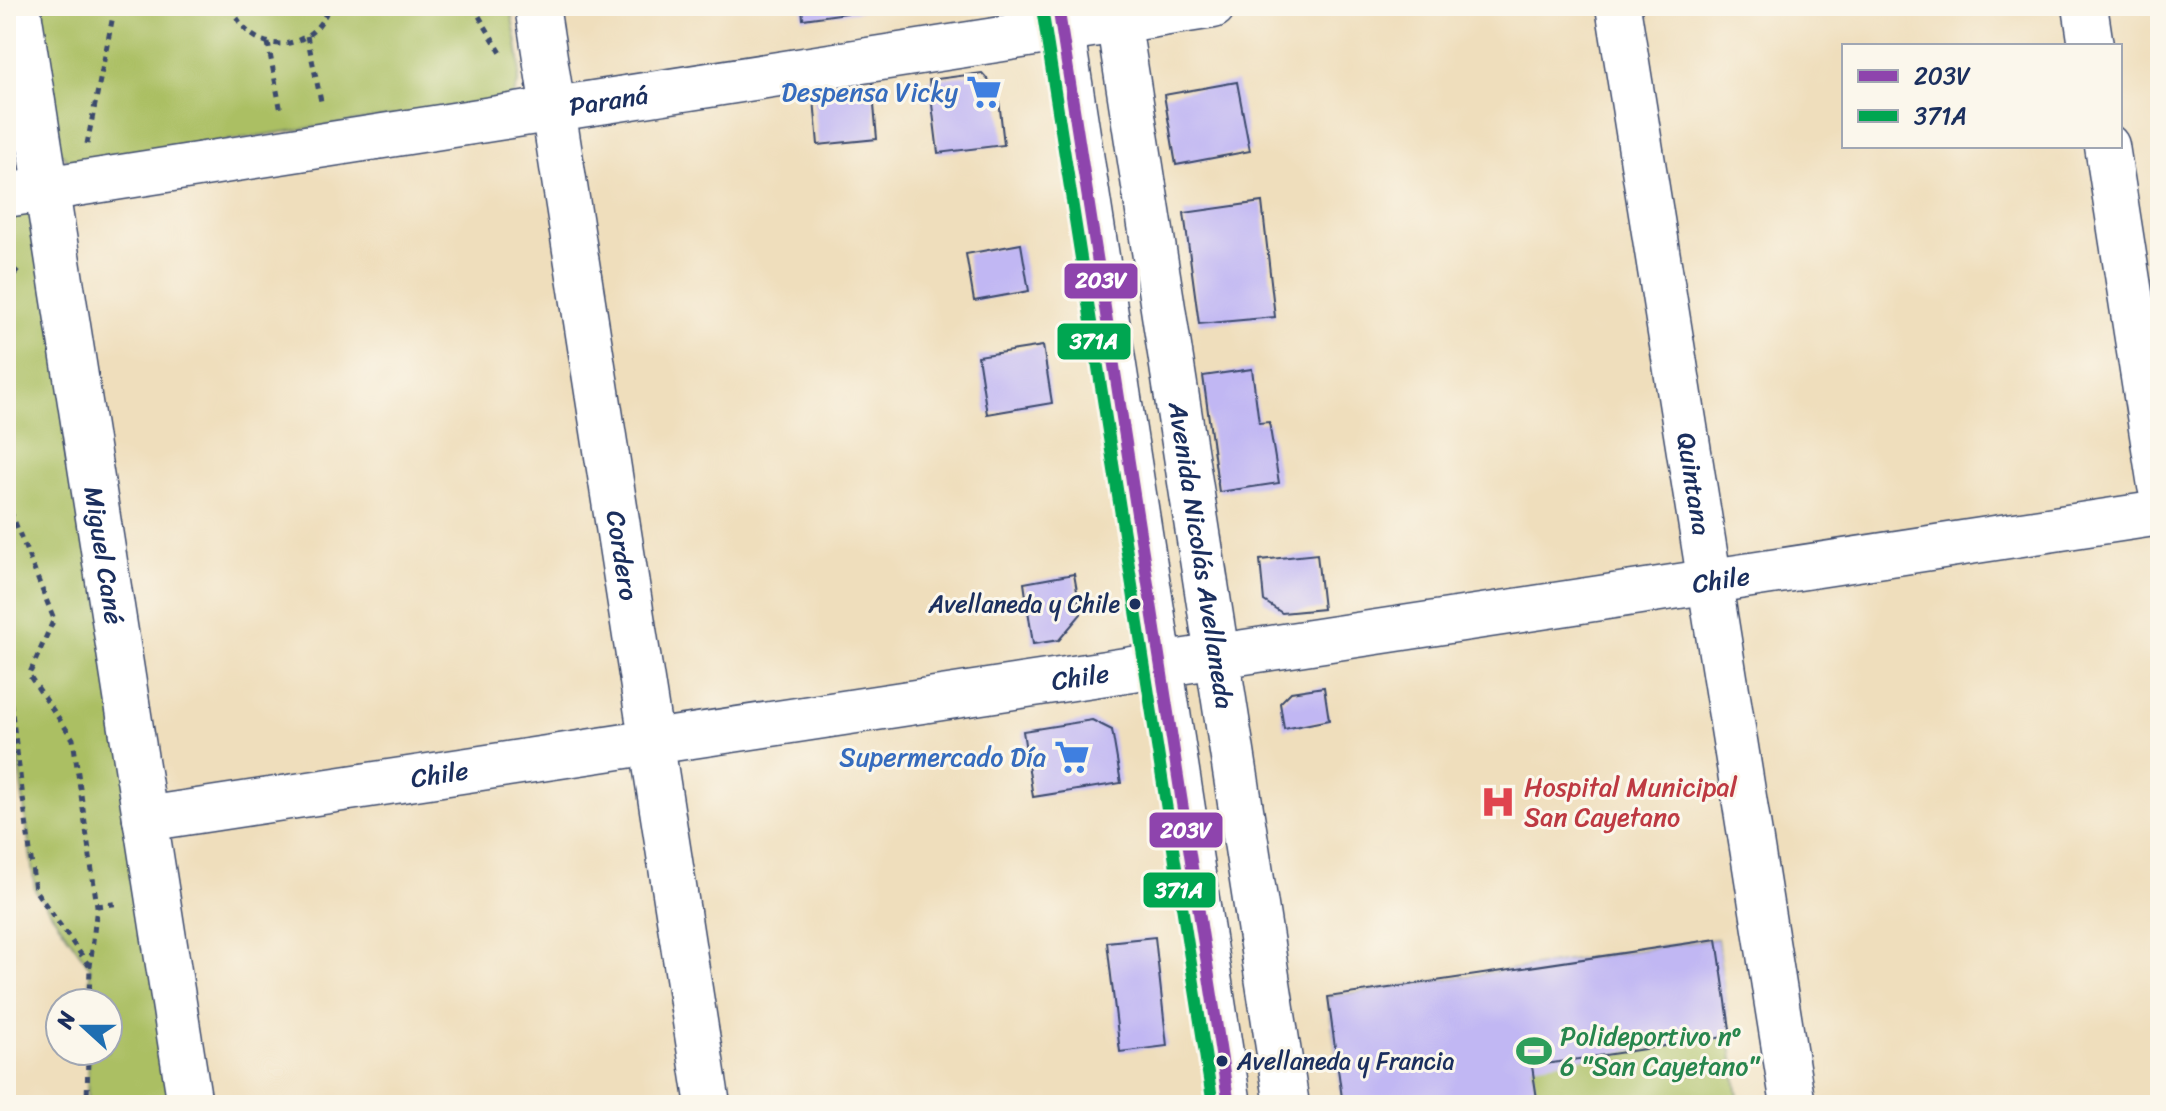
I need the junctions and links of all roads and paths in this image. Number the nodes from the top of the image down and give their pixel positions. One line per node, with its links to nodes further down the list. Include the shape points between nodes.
1 (18, 6): 17 (street, Miguel Cané)
2 (115, 6): 17 (path)
3 (232, 6): 12 (path, via 244,29)
4 (329, 6): 11 (path)
5 (537, 6): 14 (street, Cordero)
6 (1213, 6): 9 (street, Paraná)
7 (1618, 6): 21 (street, Quintana)
8 (2085, 6): 13 (street)
9 (1117, 13): 10 (street, Paraná); 22 (street, Avenida Nicolás Avellaneda)
10 (1059, 17): 14 (street, Paraná); 23 (street)
11 (307, 36): 12 (path, via 289,44); 15 (path)
12 (268, 43): 15 (path)
13 (2091, 44)
14 (553, 110): 15 (street, Paraná); 25 (street, Cordero)
15 (309, 148): 17 (street, Paraná)
16 (2107, 148): 18 (street)
17 (44, 189): 26 (street, Miguel Cané)
18 (2160, 486)
19 (6, 500): 27 (path, via 54,619 29,675 73,739 97,906)
20 (2160, 513): 21 (street, Chile)
21 (1710, 581): 22 (street, Chile); 35 (street, Quintana)
22 (1217, 656): 23 (street, Chile); 34 (street, Avenida Nicolás Avellaneda)
23 (1161, 665): 25 (street, Chile); 33 (street)
24 (6, 667): 27 (path, via 35,890)
25 (652, 742): 26 (street, Chile); 32 (street, Cordero)
26 (145, 819): 31 (street, Miguel Cané)
27 (90, 967): 28 (path)
28 (89, 987)
29 (88, 1067): 30 (path)
30 (87, 1105)
31 (190, 1105)
32 (708, 1105)
33 (1229, 1105)
34 (1287, 1105)
35 (1793, 1105)

